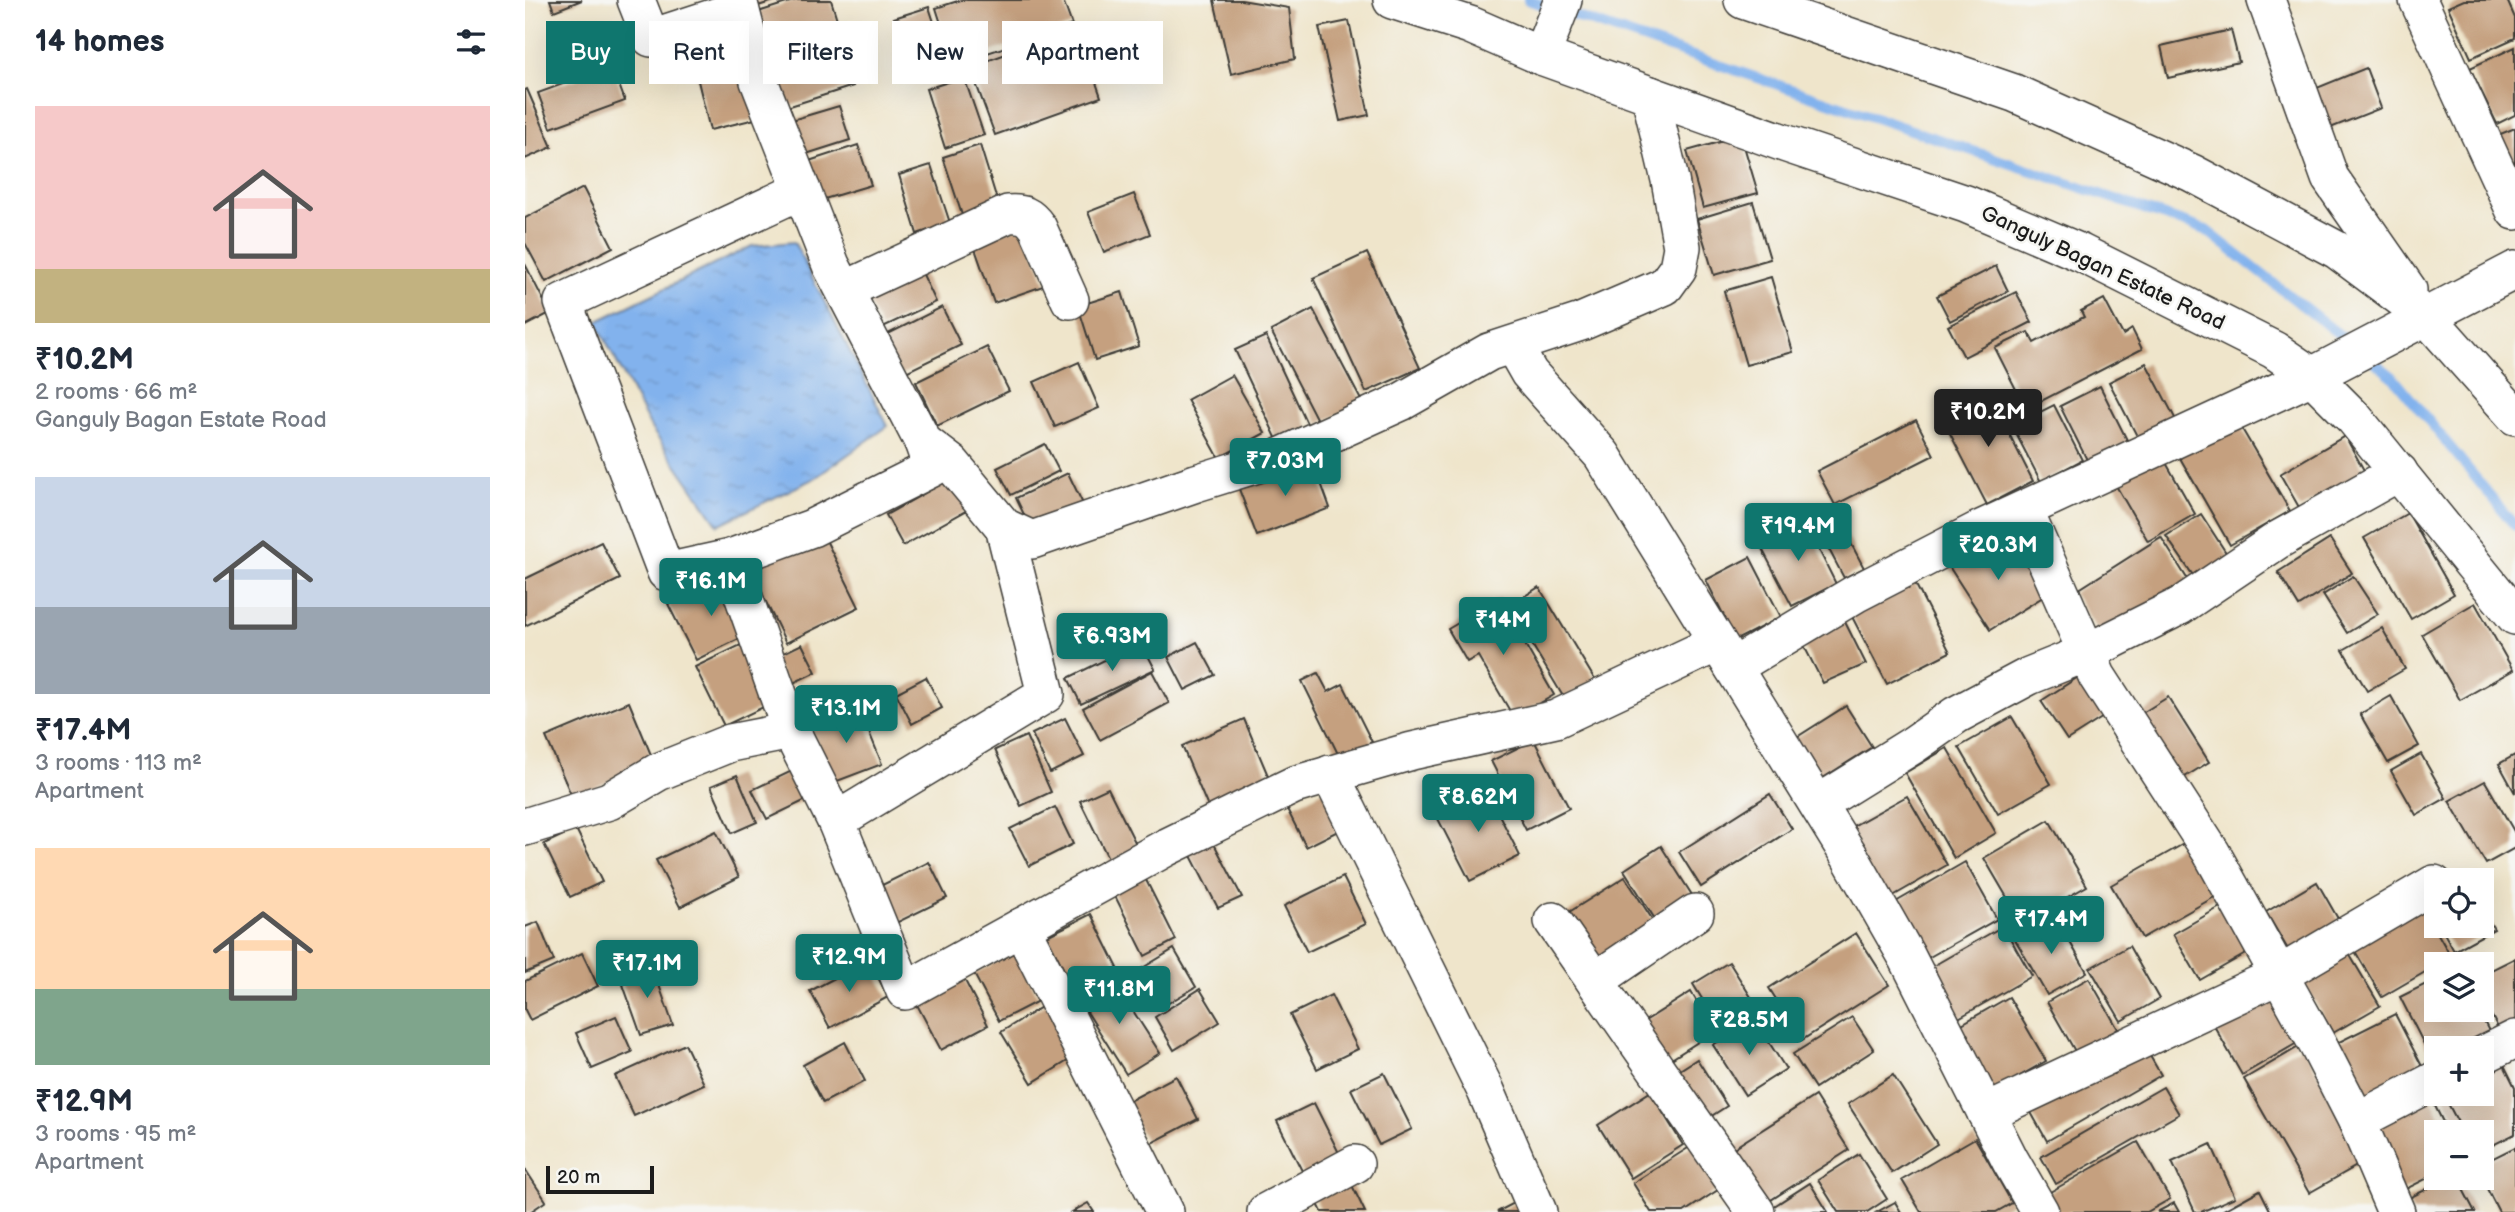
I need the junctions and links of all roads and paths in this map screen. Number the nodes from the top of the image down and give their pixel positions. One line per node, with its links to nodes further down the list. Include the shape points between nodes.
1 (636, 0): 7 (street, via 651,38)
2 (1392, 0): 8 (street, Ganguly Bagan Estate Road)
3 (1563, 0): 8 (street)
4 (1743, 0): 15 (street, via 2014,93 2192,173 2337,250)
5 (2266, 0): 15 (street, via 2330,178)
6 (2418, 0): 11 (street)
7 (739, 5): 10 (street, via 759,81)
8 (1545, 47): 9 (street, Ganguly Bagan Estate Road)
9 (1650, 95): 16 (street, via 1682,247 1678,268 1665,286); 17 (street, Ganguly Bagan Estate Road, via 1966,204 2081,253 2274,350)
10 (802, 190): 13 (street); 23 (street, via 563,302 667,572)
11 (2515, 211)
12 (2515, 270): 15 (street)
13 (845, 290): 14 (street, via 1008,214 1021,213 1031,217 1038,228); 19 (street)
14 (1070, 300)
15 (2417, 322): 17 (street); 18 (street)
16 (1513, 345): 22 (street, via 1489,352 1401,402 1280,457 1032,540); 26 (street, via 1529,373 1602,455)
17 (2312, 376): 20 (street, Ganguly Bagan Estate Road); 21 (street)
18 (2515, 416)
19 (923, 442): 22 (street, via 952,464); 23 (street, via 932,468 812,528)
20 (2399, 472): 24 (street, Ganguly Bagan Estate Road); 25 (street, via 2278,540 2180,606)
21 (2024, 510): 25 (street); 26 (street)
22 (1004, 527): 30 (street, via 1046,694)
23 (730, 558): 27 (street)
24 (2515, 616)
25 (2086, 653): 29 (street, via 1980,701); 36 (street, via 2115,707 2211,852)
26 (1725, 655): 28 (street, via 1556,719); 29 (street)
27 (791, 731): 30 (street); 31 (street, via 730,743 657,772 609,801)
28 (1330, 774): 35 (street, via 1294,785 1165,848); 47 (street, via 1486,1091)
29 (1818, 804): 41 (street, via 1907,957)
30 (836, 821): 35 (street, via 905,991)
31 (525, 827)
32 (2424, 890): 36 (street)
33 (1695, 914): 37 (street)
34 (1553, 921): 37 (street)
35 (1021, 927): 45 (street)
36 (2279, 975): 41 (street); 42 (street)
37 (1595, 981): 48 (street)
38 (2515, 1039): 39 (street)
39 (2494, 1050)
40 (2424, 1086): 42 (street)
41 (1986, 1113): 44 (street)
42 (2357, 1121): 49 (street)
43 (1355, 1164): 46 (street)
44 (2027, 1208)
45 (1165, 1212)
46 (1266, 1212)
47 (1538, 1212)
48 (1756, 1212)
49 (2396, 1212)

